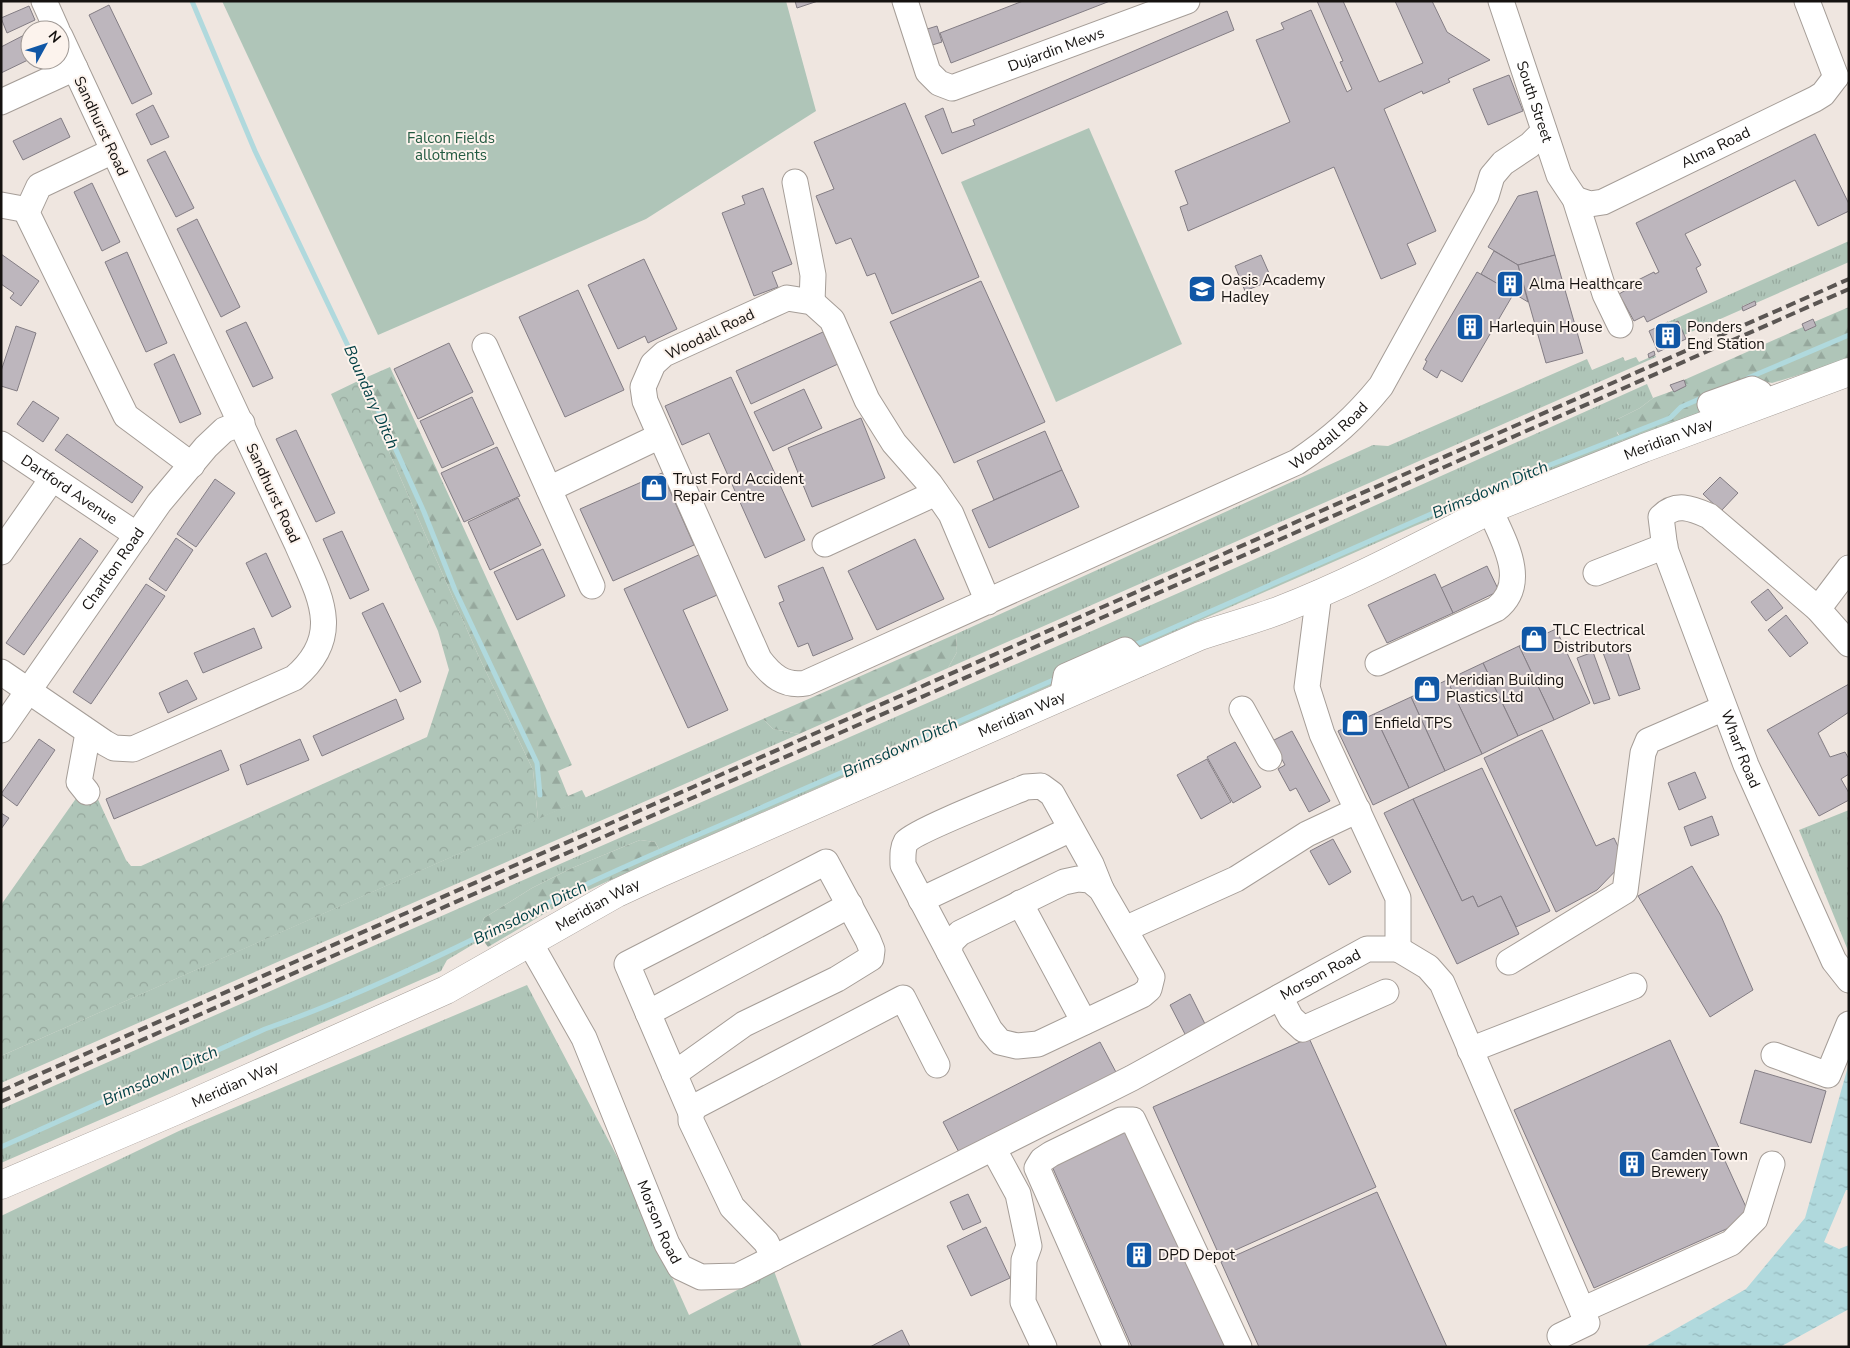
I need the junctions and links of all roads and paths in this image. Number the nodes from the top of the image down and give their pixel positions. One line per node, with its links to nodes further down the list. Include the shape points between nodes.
1 (44, 1): 6 (street)
2 (905, 1): 3 (street, Dujardin Mews, via 928,72 939,83 952,88)
3 (1187, 1)
4 (1501, 1): 11 (street, South Street)
5 (1807, 1): 9 (street)
6 (53, 20)
7 (70, 57): 8 (street, Sandhurst Road)
8 (75, 68): 10 (street); 12 (street, Sandhurst Road)
9 (1842, 76): 14 (street, Alma Road, via 1815,99 1610,199 1590,204)
10 (1, 102)
11 (1544, 131): 14 (street, South Street, via 1559,175); 39 (street, Woodall Road, via 1530,145 1503,162 1492,176 1486,196 1381,386 1360,412 1334,436 1297,462)
12 (113, 151): 16 (street, via 39,186); 23 (street, Sandhurst Road)
13 (795, 182): 17 (street, via 813,275)
14 (1575, 199): 18 (street, South Street, via 1605,294)
15 (1, 205): 16 (street)
16 (28, 210): 26 (street, via 126,416)
17 (812, 302): 24 (street, Woodall Road, via 787,298 677,346 653,364 644,394); 29 (street, via 832,320 867,400 894,443)
18 (1620, 325)
19 (485, 346): 28 (street)
20 (1849, 372): 22 (main road, Meridian Way)
21 (1710, 404): 22 (street, via 1752,389 1760,393)
22 (1764, 404): 30 (main road, Meridian Way)
23 (242, 423): 26 (street, Charlton Road, via 224,430); 49 (street, Sandhurst Road, via 322,600 325,627 322,644 309,665 294,678 133,749 114,748)
24 (660, 436): 28 (street); 39 (street, Woodall Road, via 759,659 772,675 784,682 806,683)
25 (1, 444): 27 (street, Dartford Avenue)
26 (192, 465): 31 (street, Charlton Road)
27 (52, 479): 31 (street, Dartford Avenue); 34 (street)
28 (549, 489): 37 (street)
29 (936, 493): 32 (street); 39 (street, via 951,514)
30 (1490, 510): 38 (main road, Meridian Way); 41 (main road, Meridian Way, via 1367,555 1275,596); 43 (street, via 1512,562 1509,595 1496,609)
31 (137, 535): 45 (street, Charlton Road)
32 (825, 544)
33 (1665, 546): 36 (street); 40 (street, Wharf Road, via 1661,517 1668,510 1688,507 1709,516); 46 (street, Wharf Road)
34 (1, 552)
35 (1849, 568): 40 (street)
36 (1596, 573)
37 (592, 586)
38 (1319, 593): 41 (main road, Meridian Way, via 1280,610); 52 (street, via 1307,687 1322,734)
39 (988, 602)
40 (1818, 609): 42 (street)
41 (1200, 636): 59 (main road, Meridian Way, via 660,873)
42 (1849, 644)
43 (1378, 663)
44 (1, 672): 45 (street, Sandhurst Road)
45 (29, 691): 48 (street, Charlton Road); 49 (street, Sandhurst Road)
46 (1724, 708): 62 (street, via 1648,741 1625,892); 63 (street, Wharf Road, via 1746,765 1834,961)
47 (1242, 709): 50 (street)
48 (1, 730)
49 (88, 733): 51 (street, via 79,782)
50 (1269, 758)
51 (87, 792)
52 (1358, 810): 58 (street, via 1307,834 1236,879); 60 (street, via 1398,898)
53 (1071, 829): 54 (street); 55 (street); 55 (street, via 1052,794 1041,786 1026,787 925,831 907,842 902,853 903,865)
54 (1101, 889): 56 (street, via 1090,880 1064,882); 58 (street)
55 (921, 900): 61 (street)
56 (1020, 903): 61 (street, via 960,933 951,942); 68 (street)
57 (850, 905): 67 (street); 67 (street, via 826,862 627,964); 73 (street, via 872,950 872,958 837,979 744,1024)
58 (1125, 929): 68 (street, via 1152,978 1149,989)
59 (530, 943): 77 (main road, Meridian Way, via 446,990); 78 (street, Morson Road, via 584,1038 667,1244 680,1267 701,1277 738,1276)
60 (1398, 949): 66 (street, Morson Road, via 1367,949); 70 (street, via 1428,967 1442,983)
61 (948, 952): 68 (street, via 990,1030 1000,1042 1017,1046 1038,1044)
62 (1509, 962)
63 (1849, 980)
64 (1634, 986): 70 (street)
65 (1386, 992): 66 (street, via 1303,1029 1291,1018)
66 (1280, 997): 75 (street, Morson Road, via 1132,1078)
67 (648, 1012): 73 (street)
68 (1084, 1022)
69 (1849, 1024): 71 (street, via 1828,1075)
70 (1470, 1050): 79 (street, via 1489,1115 1538,1224)
71 (1774, 1055)
72 (937, 1065): 74 (street, via 903,998 696,1106)
73 (674, 1074): 74 (street)
74 (691, 1113): 78 (street, via 691,1122 730,1179 732,1207 766,1242)
75 (993, 1148): 78 (street, Morson Road); 82 (street, via 1018,1194 1029,1246 1024,1260 1023,1302)
76 (1772, 1164): 79 (street, via 1755,1219 1731,1243)
77 (1, 1185)
78 (774, 1258)
79 (1582, 1310): 80 (street, via 1587,1323)
80 (1560, 1336)
81 (1114, 1344): 83 (street, via 1037,1168 1051,1154 1121,1120 1133,1120)
82 (1044, 1347)
83 (1239, 1347)

